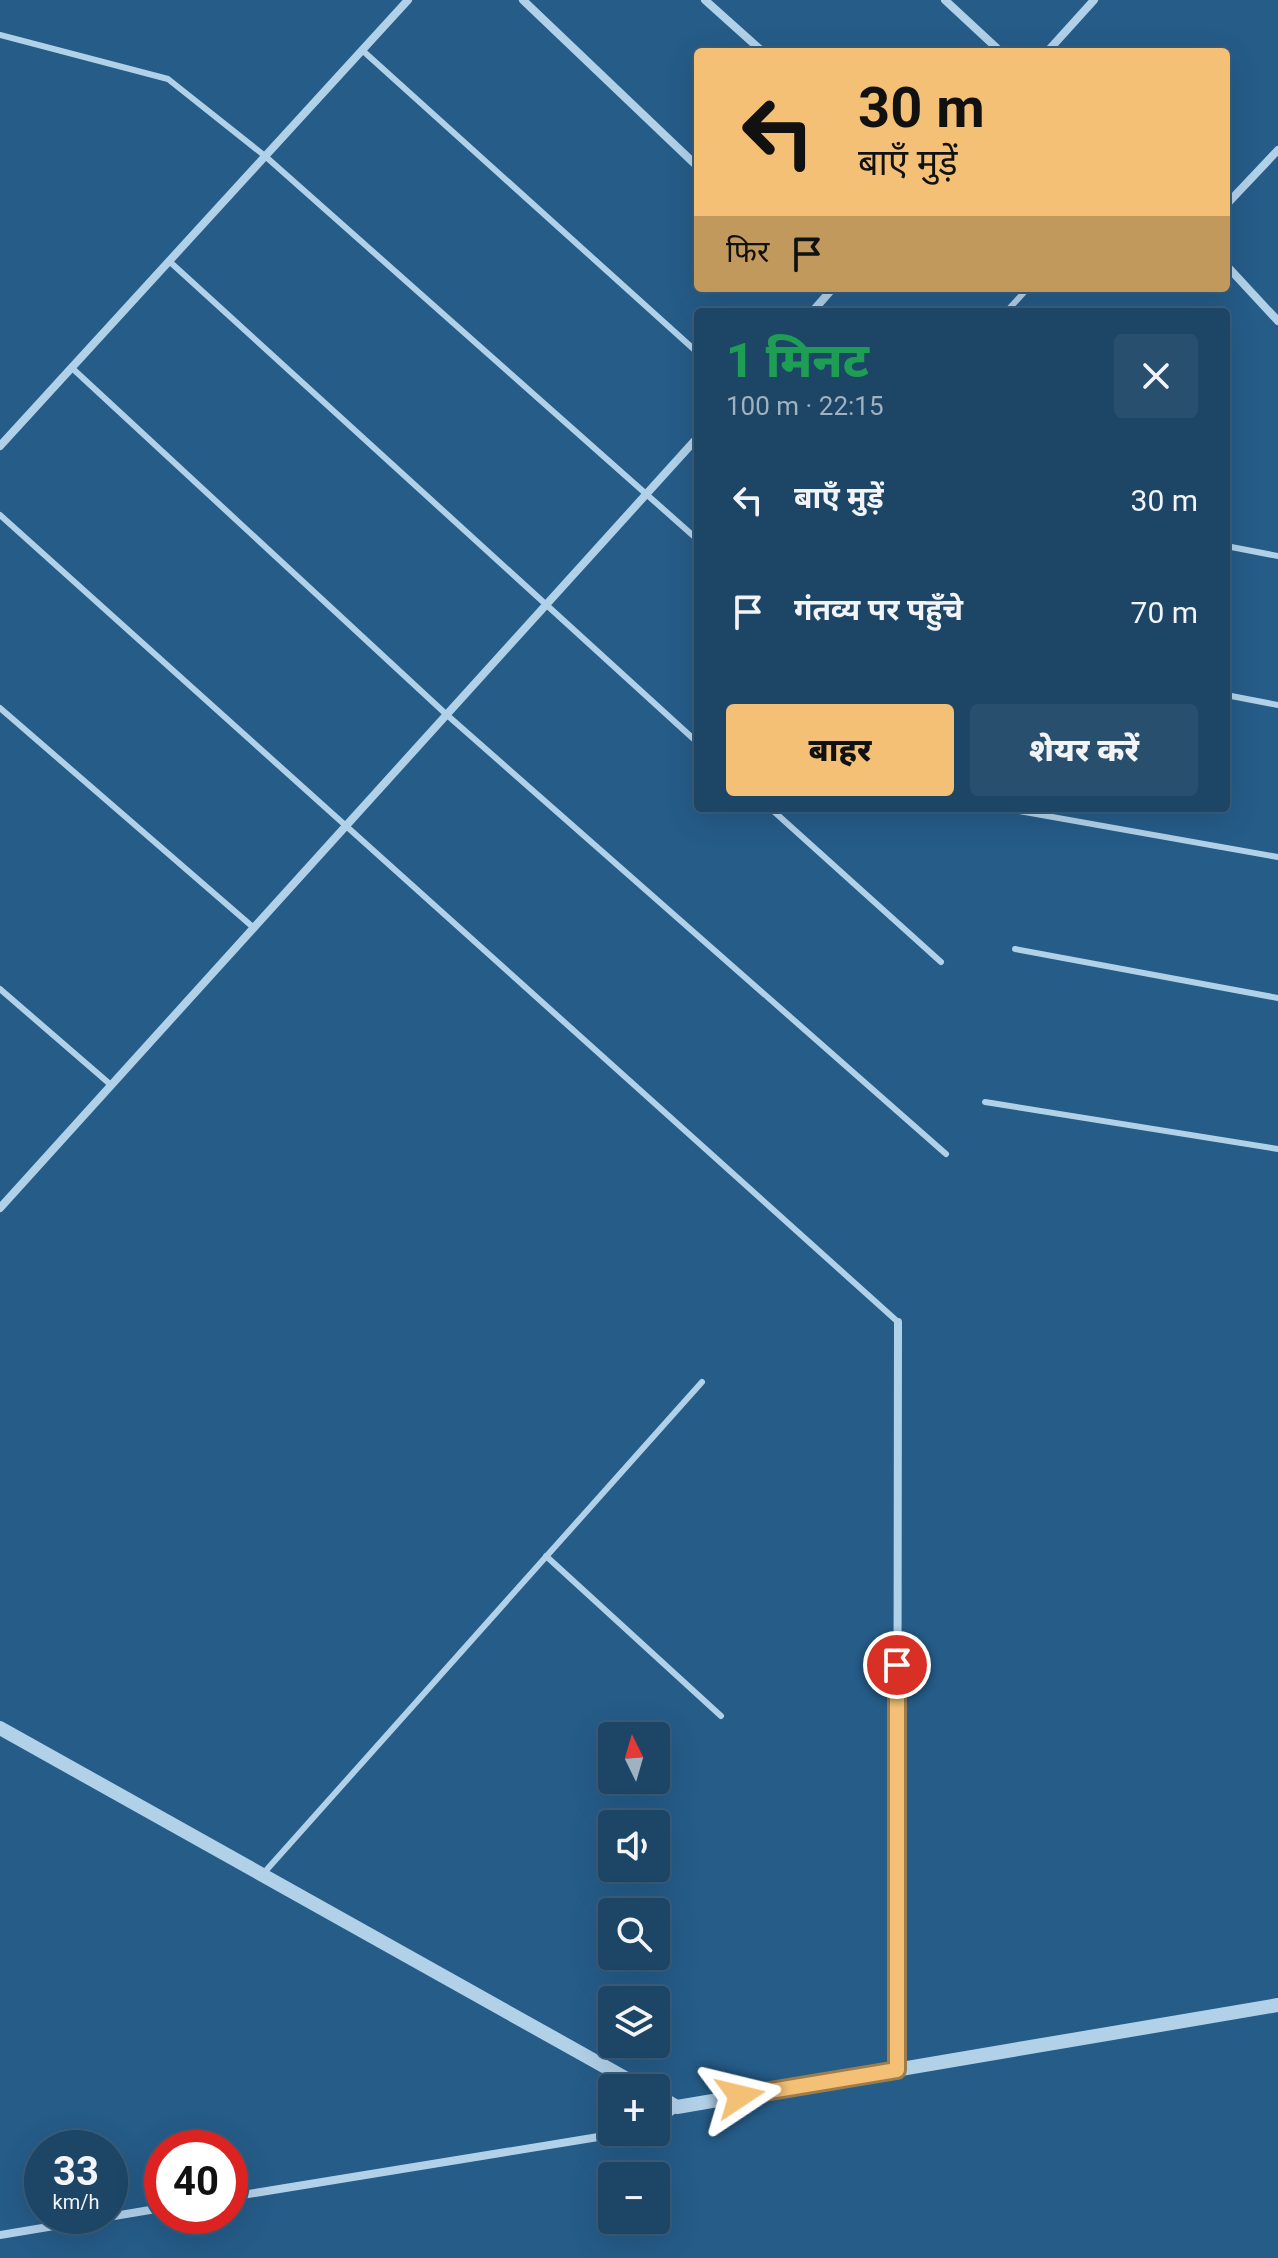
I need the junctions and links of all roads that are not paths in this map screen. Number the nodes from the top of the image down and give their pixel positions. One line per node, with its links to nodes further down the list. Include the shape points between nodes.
1 (408, 0): 10 (street)
2 (523, 0): 13 (street)
3 (705, 0): 7 (street)
4 (945, 0): 8 (street)
5 (1094, 0): 9 (street)
6 (0, 35): 12 (lane, via 168,79)
7 (759, 48)
8 (997, 48)
9 (1051, 48)
10 (362, 50): 12 (street); 20 (lane)
11 (1278, 150): 14 (street)
12 (265, 156): 15 (street); 24 (lane)
13 (694, 163)
14 (1230, 201)
15 (169, 261): 21 (street); 29 (lane)
16 (1230, 269): 19 (street)
17 (1024, 292): 18 (lane)
18 (1010, 308)
19 (1278, 321)
20 (694, 349)
21 (72, 368): 23 (street); 33 (lane)
22 (694, 441): 24 (street)
23 (0, 446)
24 (647, 494): 26 (lane); 29 (street)
25 (0, 515): 37 (lane)
26 (694, 536)
27 (1230, 547): 28 (lane)
28 (1278, 556)
29 (546, 605): 33 (street); 34 (lane)
30 (1230, 696): 31 (lane)
31 (1278, 705)
32 (0, 708): 39 (lane)
33 (447, 715): 37 (street); 47 (lane)
34 (694, 739)
35 (774, 812): 41 (lane)
36 (1025, 812): 38 (lane)
37 (346, 827): 39 (street); 51 (lane)
38 (1278, 857)
39 (254, 928): 44 (street)
40 (1015, 949): 43 (lane)
41 (941, 962)
42 (0, 989): 44 (lane)
43 (1278, 998)
44 (111, 1085): 49 (street)
45 (985, 1102): 46 (lane)
46 (1278, 1149)
47 (946, 1154)
48 (0, 1189): 49 (street)
49 (10, 1198): 50 (street)
50 (0, 1208)
51 (898, 1322): 58 (street)
52 (702, 1382): 53 (lane)
53 (546, 1556): 54 (lane); 56 (lane)
54 (721, 1716)
55 (0, 1728): 56 (street)
56 (262, 1875): 59 (street)
57 (1278, 2005): 58 (street)
58 (897, 2070): 61 (street)
59 (618, 2074)
60 (670, 2103): 61 (street)
61 (677, 2107): 62 (street)
62 (670, 2112)
63 (598, 2137): 64 (street)
64 (248, 2194)
65 (144, 2211): 66 (street)
66 (0, 2235)

